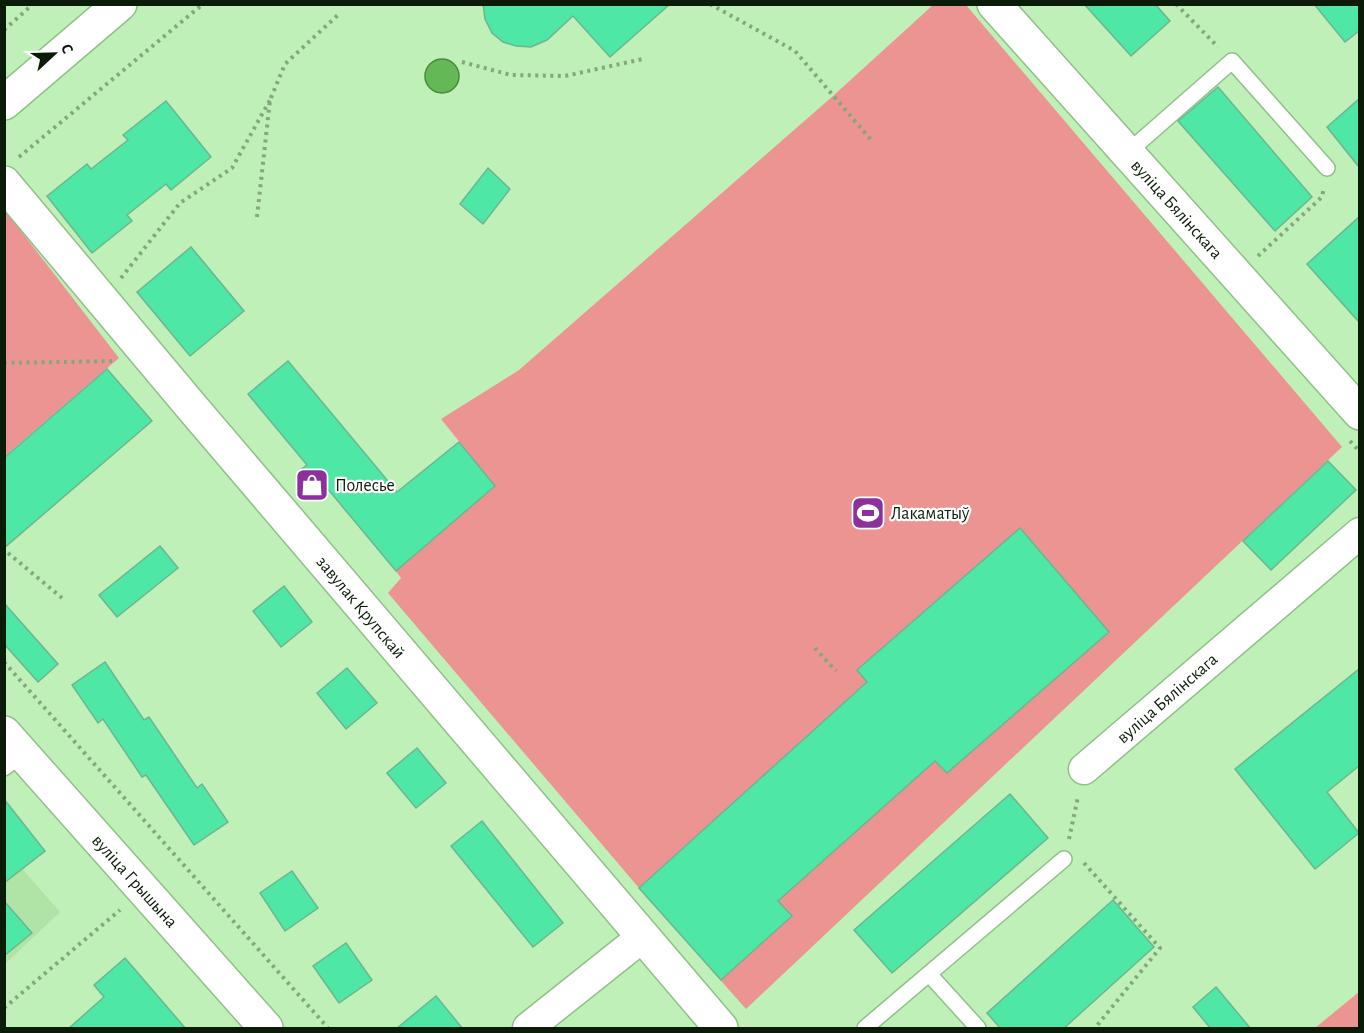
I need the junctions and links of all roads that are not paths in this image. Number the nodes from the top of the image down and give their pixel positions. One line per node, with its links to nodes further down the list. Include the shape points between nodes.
1 (120, 4): 3 (main road)
2 (994, 4): 4 (main road, вуліца Бялінскага)
3 (4, 103)
4 (1127, 153): 5 (lane, via 1232,61); 7 (main road, вуліца Бялінскага)
5 (1327, 168)
6 (10, 172): 12 (main road, завулак Крупскай, via 151,359)
7 (1359, 413)
8 (1359, 533): 10 (street, вуліца Бялінскага)
9 (11, 752): 14 (main road, вуліца Грышына, via 142,888)
10 (1084, 769)
11 (1066, 852): 13 (lane)
12 (641, 938): 15 (street); 16 (main road, завулак Крупскай)
13 (929, 974): 17 (lane); 18 (lane)
14 (266, 1029)
15 (528, 1029)
16 (720, 1029)
17 (865, 1029)
18 (978, 1029)

